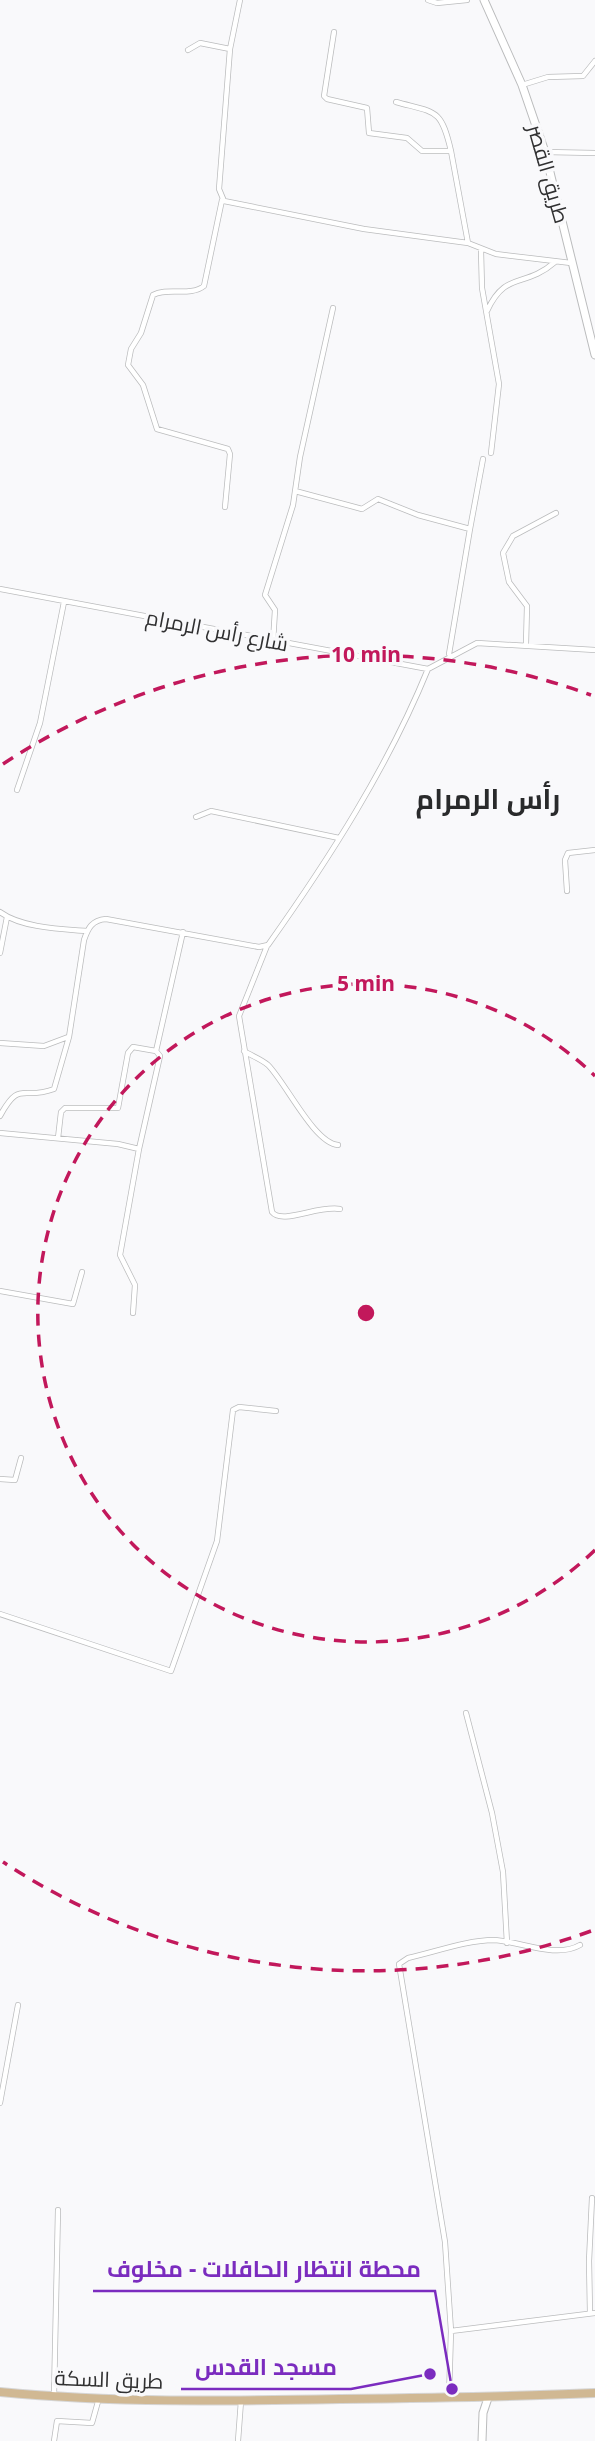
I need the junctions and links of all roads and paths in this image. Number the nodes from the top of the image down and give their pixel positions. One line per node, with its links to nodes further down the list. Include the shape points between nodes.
1 (240, 0): 6 (street)
2 (428, 0): 3 (street)
3 (467, 0)
4 (484, 0): 9 (street, طريق القصر)
5 (334, 32): 11 (street, via 323,89 327,99 365,107 369,133 407,138 420,150)
6 (230, 49): 7 (street, via 200,43); 14 (street, via 219,189)
7 (188, 50)
8 (595, 61): 9 (street, via 583,75 548,77)
9 (522, 85): 12 (street, طريق القصر)
10 (396, 102): 11 (street, via 438,115)
11 (451, 151): 15 (street)
12 (545, 152): 13 (street); 18 (street, طريق القصر)
13 (595, 153)
14 (222, 200): 15 (street, via 364,229); 25 (street, via 204,286 197,291 153,295 128,365 143,385 157,429 228,449)
15 (468, 243): 16 (street)
16 (481, 251): 17 (street); 20 (street)
17 (555, 261): 18 (street); 20 (street, via 529,279 506,283)
18 (571, 263): 21 (street, طريق القصر)
19 (333, 307): 24 (street)
20 (485, 313): 22 (street, via 499,384)
21 (595, 355)
22 (491, 453)
23 (483, 459): 27 (street)
24 (295, 491): 27 (street, via 362,509 378,499); 30 (street, via 265,596 275,610)
25 (225, 507)
26 (556, 513): 31 (street, via 513,536 503,553 509,582 527,606)
27 (470, 529): 33 (street)
28 (0, 589): 29 (street, شارع رأس الرمرام)
29 (64, 602): 30 (street, شارع رأس الرمرام); 35 (street, via 40,723)
30 (273, 642): 34 (street, شارع رأس الرمرام)
31 (526, 644): 32 (street); 33 (street, via 477,643)
32 (595, 650)
33 (449, 655): 34 (street)
34 (428, 669): 37 (street)
35 (17, 790)
36 (196, 817): 37 (street, via 211,811)
37 (339, 838): 44 (street)
38 (595, 850): 39 (street, via 568,853)
39 (567, 891)
40 (0, 912): 41 (street)
41 (7, 917): 42 (street); 45 (street)
42 (87, 931): 43 (street, via 96,921 106,919); 46 (street)
43 (183, 932): 44 (street); 48 (street)
44 (268, 945): 49 (street, via 239,1011)
45 (0, 953)
46 (69, 1037): 47 (street, via 44,1046); 50 (street, via 54,1089 17,1093)
47 (0, 1043)
48 (156, 1051): 52 (street, via 130,1049 118,1108 65,1108); 54 (street, via 159,1061)
49 (243, 1051): 53 (street, via 270,1067 318,1132); 55 (street, via 275,1216 288,1219 319,1208)
50 (0, 1116)
51 (0, 1133): 52 (street)
52 (58, 1138): 54 (street)
53 (338, 1145)
54 (139, 1149): 58 (street, via 120,1255 135,1285)
55 (340, 1209)
56 (82, 1272): 57 (street, via 73,1304)
57 (0, 1291)
58 (133, 1313)
59 (276, 1411): 62 (street, via 233,1410 218,1541 171,1671)
60 (21, 1458): 61 (street, via 15,1480)
61 (0, 1479)
62 (0, 1614)
63 (466, 1713): 64 (street, via 501,1860)
64 (507, 1943): 65 (street); 71 (street, via 493,1940 408,1958 399,1964 445,2242)
65 (580, 1945)
66 (18, 2006): 67 (street)
67 (0, 2103)
68 (592, 2198): 70 (street, via 589,2260)
69 (58, 2210): 74 (street)
70 (593, 2313): 71 (street)
71 (451, 2331): 75 (street)
72 (0, 2392): 74 (main road, طريق السكة)
73 (595, 2393): 78 (main road, طريق السكة)
74 (54, 2397): 76 (main road, طريق السكة)
75 (449, 2397): 77 (main road, طريق السكة); 79 (main road, طريق السكة)
76 (99, 2398): 79 (main road, طريق السكة); 81 (street, via 92,2423 57,2421)
77 (478, 2398): 78 (main road, طريق السكة); 80 (street)
78 (488, 2398): 80 (street)
79 (241, 2401): 82 (street)
80 (483, 2413): 83 (street)
81 (54, 2441)
82 (237, 2441)
83 (482, 2441)

